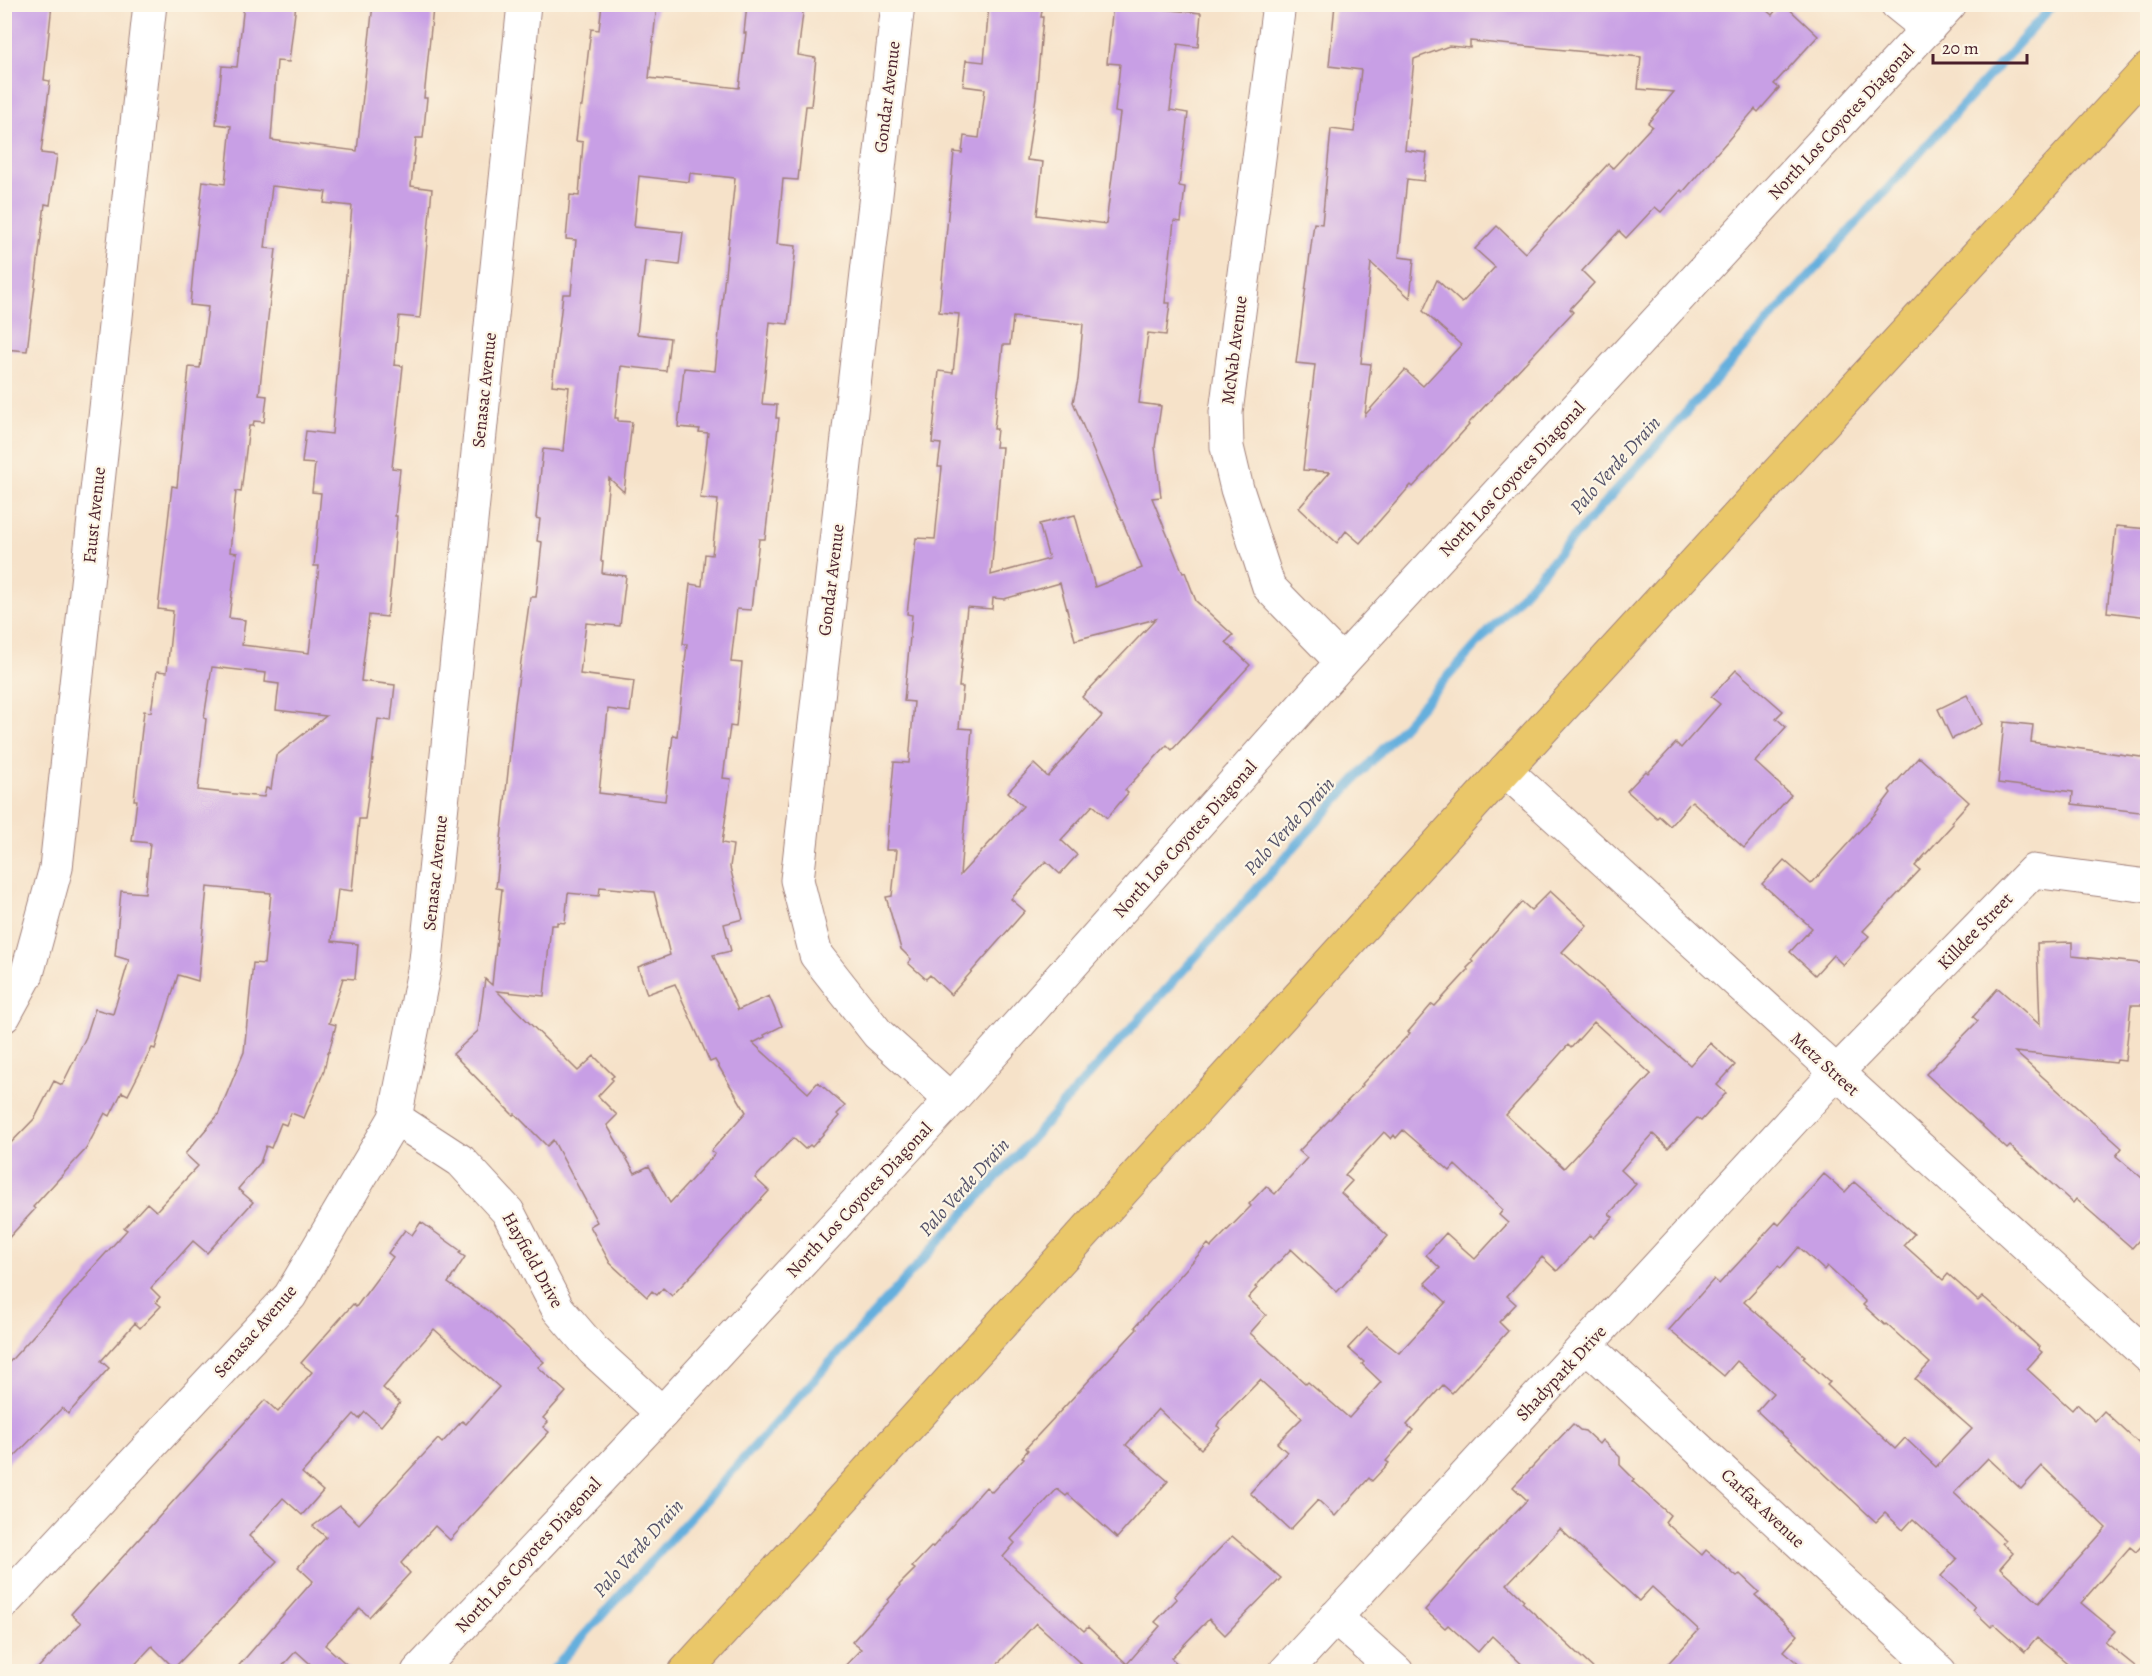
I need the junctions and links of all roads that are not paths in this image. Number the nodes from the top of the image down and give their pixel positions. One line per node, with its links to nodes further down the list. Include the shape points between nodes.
1 (150, 4): 12 (street, Faust Avenue, via 56,868 27,974)
2 (524, 4): 15 (street, Senasac Avenue, via 426,960)
3 (898, 4): 14 (street, Gondar Avenue, via 796,880 816,955 878,1034)
4 (1279, 4): 9 (street, McNab Avenue, via 1226,412 1227,447 1269,587)
5 (1897, 4): 7 (street)
6 (1950, 4): 7 (street, North Los Coyotes Diagonal)
7 (1928, 28): 9 (street, North Los Coyotes Diagonal)
8 (2148, 69): 10 (main road)
9 (1342, 663): 14 (street, North Los Coyotes Diagonal)
10 (1504, 770): 13 (street, Metz Street); 22 (main road)
11 (2148, 886): 13 (street, Killdee Street, via 2033,872)
12 (4, 1016)
13 (1836, 1073): 16 (street, Shadypark Drive); 17 (street, Metz Street)
14 (951, 1100): 18 (street, North Los Coyotes Diagonal)
15 (395, 1118): 18 (street, Hayfield Drive, via 461,1161 508,1212 558,1310 594,1350); 19 (street, Senasac Avenue, via 290,1296)
16 (1586, 1345): 20 (street, Shadypark Drive); 25 (street, Carfax Avenue)
17 (2148, 1356)
18 (662, 1413): 21 (street, North Los Coyotes Diagonal)
19 (4, 1602)
20 (1335, 1617): 23 (street, Shadypark Drive); 24 (street)
21 (418, 1671)
22 (684, 1671)
23 (1286, 1671)
24 (1397, 1671)
25 (1940, 1671)

